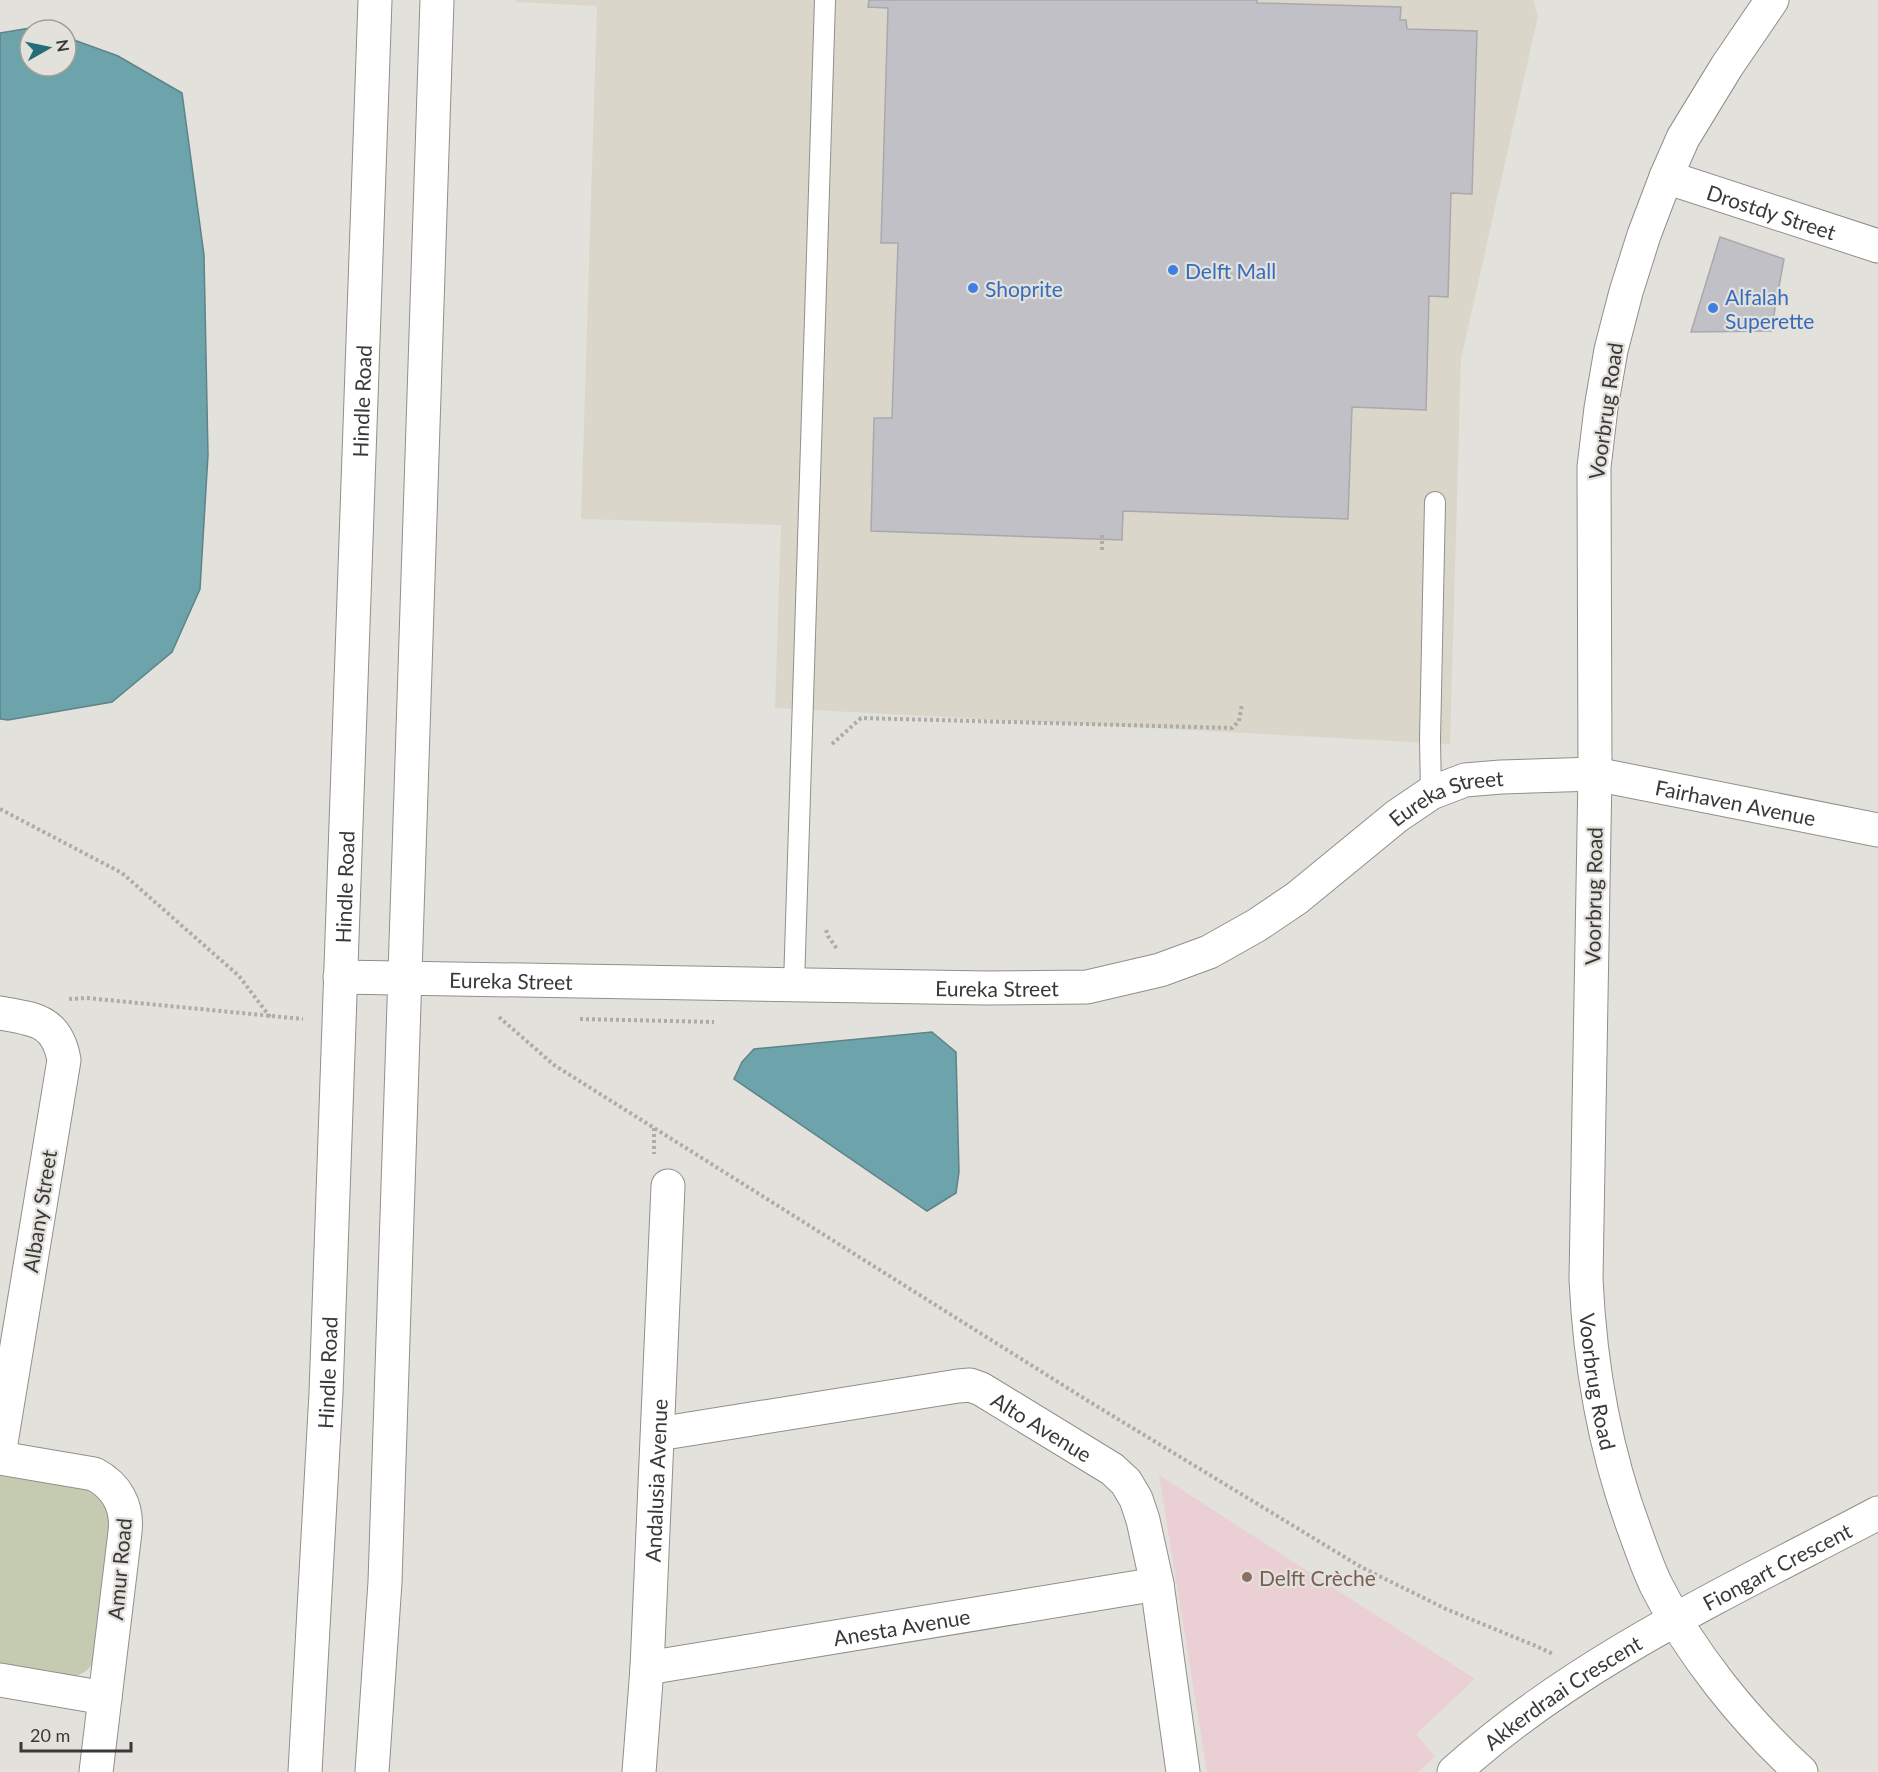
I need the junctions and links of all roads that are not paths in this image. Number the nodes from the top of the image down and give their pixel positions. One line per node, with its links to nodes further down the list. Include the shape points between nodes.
1 (375, 0): 11 (street, Hindle Road)
2 (436, 0): 12 (street)
3 (825, 0): 13 (lane)
4 (1772, 0): 5 (street, Voorbrug Road, via 1683,138)
5 (1666, 177): 6 (street, Drostdy Street); 8 (street, Voorbrug Road, via 1626,292 1611,350 1597,438)
6 (1878, 246)
7 (1435, 502): 9 (lane)
8 (1595, 774): 9 (street, Eureka Street, via 1465,780); 10 (street, Fairhaven Avenue); 21 (street, Voorbrug Road, via 1586,1279 1589,1327 1598,1398 1618,1480 1656,1584)
9 (1431, 792): 13 (street, Eureka Street, via 1257,925 1209,952 1160,970 1087,987)
10 (1878, 830)
11 (340, 977): 12 (street, Eureka Street); 26 (street, Hindle Road, via 326,1394)
12 (404, 978): 13 (street, Eureka Street); 27 (street, via 385,1582)
13 (794, 985)
14 (0, 1013): 17 (street, Albany Street, via 47,1025 62,1047 64,1060)
15 (668, 1186): 16 (street, Andalusia Avenue)
16 (658, 1434): 20 (street, Alto Avenue, via 970,1385 1112,1469 1126,1482 1143,1520); 22 (street, Andalusia Avenue)
17 (0, 1449)
18 (0, 1458): 24 (street, Amur Road, via 94,1474 108,1483 124,1508 126,1520)
19 (1878, 1513): 21 (street, Fiongart Crescent)
20 (1157, 1584): 22 (street, Anesta Avenue); 29 (street, Alto Avenue)
21 (1676, 1620): 30 (street, Akkerdraai Crescent, via 1587,1672 1521,1717); 31 (street, Voorbrug Road, via 1737,1704)
22 (647, 1668): 28 (street, Andalusia Avenue)
23 (0, 1680): 24 (street)
24 (105, 1698): 25 (street, Amur Road)
25 (96, 1772)
26 (305, 1772)
27 (372, 1772)
28 (639, 1772)
29 (1183, 1772)
30 (1454, 1772)
31 (1801, 1772)

